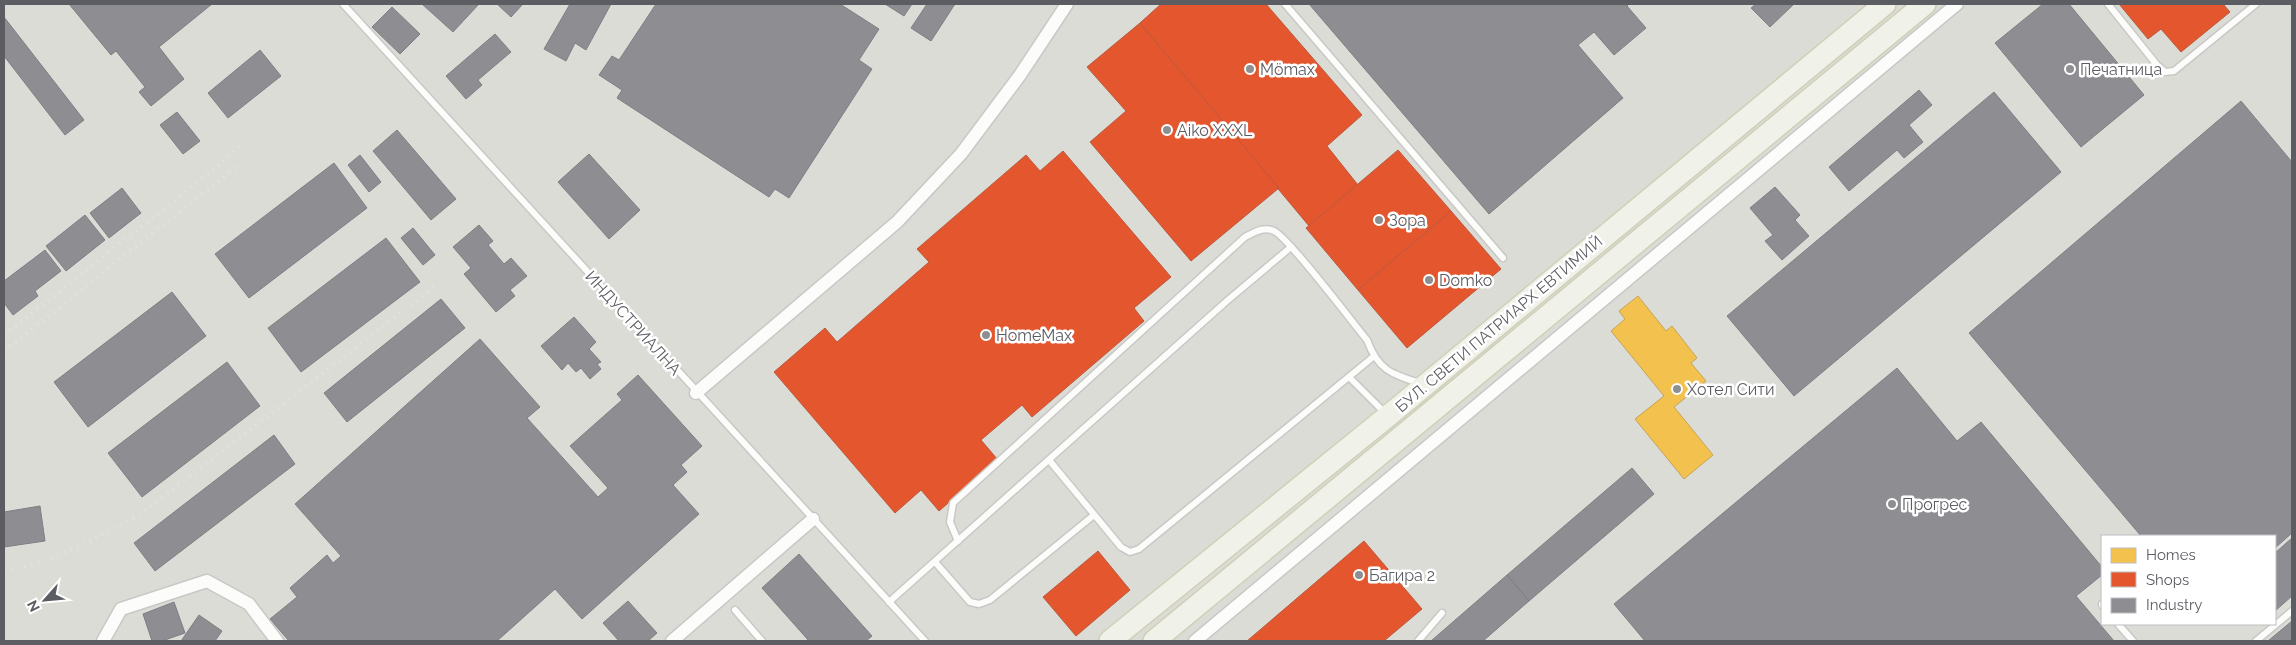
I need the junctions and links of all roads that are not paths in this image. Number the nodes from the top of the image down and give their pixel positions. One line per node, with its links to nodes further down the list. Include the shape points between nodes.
1 (343, 4): 14 (lane, ИНДУСТРИАЛНА)
2 (1067, 4): 14 (street, via 1020,75 961,154 897,222)
3 (1285, 4): 10 (lane)
4 (1885, 4): 13 (main road, БУЛ. СВЕТИ ПАТРИАРХ ЕВТИМИЙ)
5 (1925, 4): 34 (main road, БУЛ. СВЕТИ ПАТРИАРХ ЕВТИМИЙ)
6 (1957, 4): 35 (street)
7 (2108, 4): 8 (lane, via 2165,72 2174,71)
8 (2256, 4)
9 (1291, 247): 11 (lane, via 1367,340); 16 (lane); 19 (lane, via 1275,231 1260,229 1245,237 953,503 950,522)
10 (1503, 258)
11 (1373, 357): 12 (lane); 13 (lane, via 1390,374)
12 (1349, 377): 15 (lane); 17 (lane, via 1139,549 1130,552 1121,547)
13 (1426, 385): 15 (main road, БУЛ. СВЕТИ ПАТРИАРХ ЕВТИМИЙ)
14 (696, 393): 18 (lane, ИНДУСТРИАЛНА)
15 (1388, 416): 33 (main road, БУЛ. СВЕТИ ПАТРИАРХ ЕВТИМИЙ)
16 (1049, 460): 17 (lane); 19 (lane)
17 (1094, 515): 20 (lane, via 990,600 979,604 970,602)
18 (813, 518): 21 (lane, ИНДУСТРИАЛНА); 30 (street)
19 (958, 541): 20 (lane)
20 (935, 562): 21 (lane)
21 (889, 602): 32 (lane, ИНДУСТРИАЛНА)
22 (736, 610): 31 (lane)
23 (2292, 611): 25 (lane)
24 (1442, 613): 36 (lane)
25 (2276, 624)
26 (2119, 625): 37 (lane)
27 (2275, 625): 38 (lane)
28 (103, 641): 29 (street, via 121,609 207,581 249,604)
29 (276, 641)
30 (672, 641)
31 (762, 641)
32 (925, 641)
33 (1110, 641)
34 (1154, 641)
35 (1195, 641)
36 (1418, 641)
37 (2133, 641)
38 (2256, 641)

